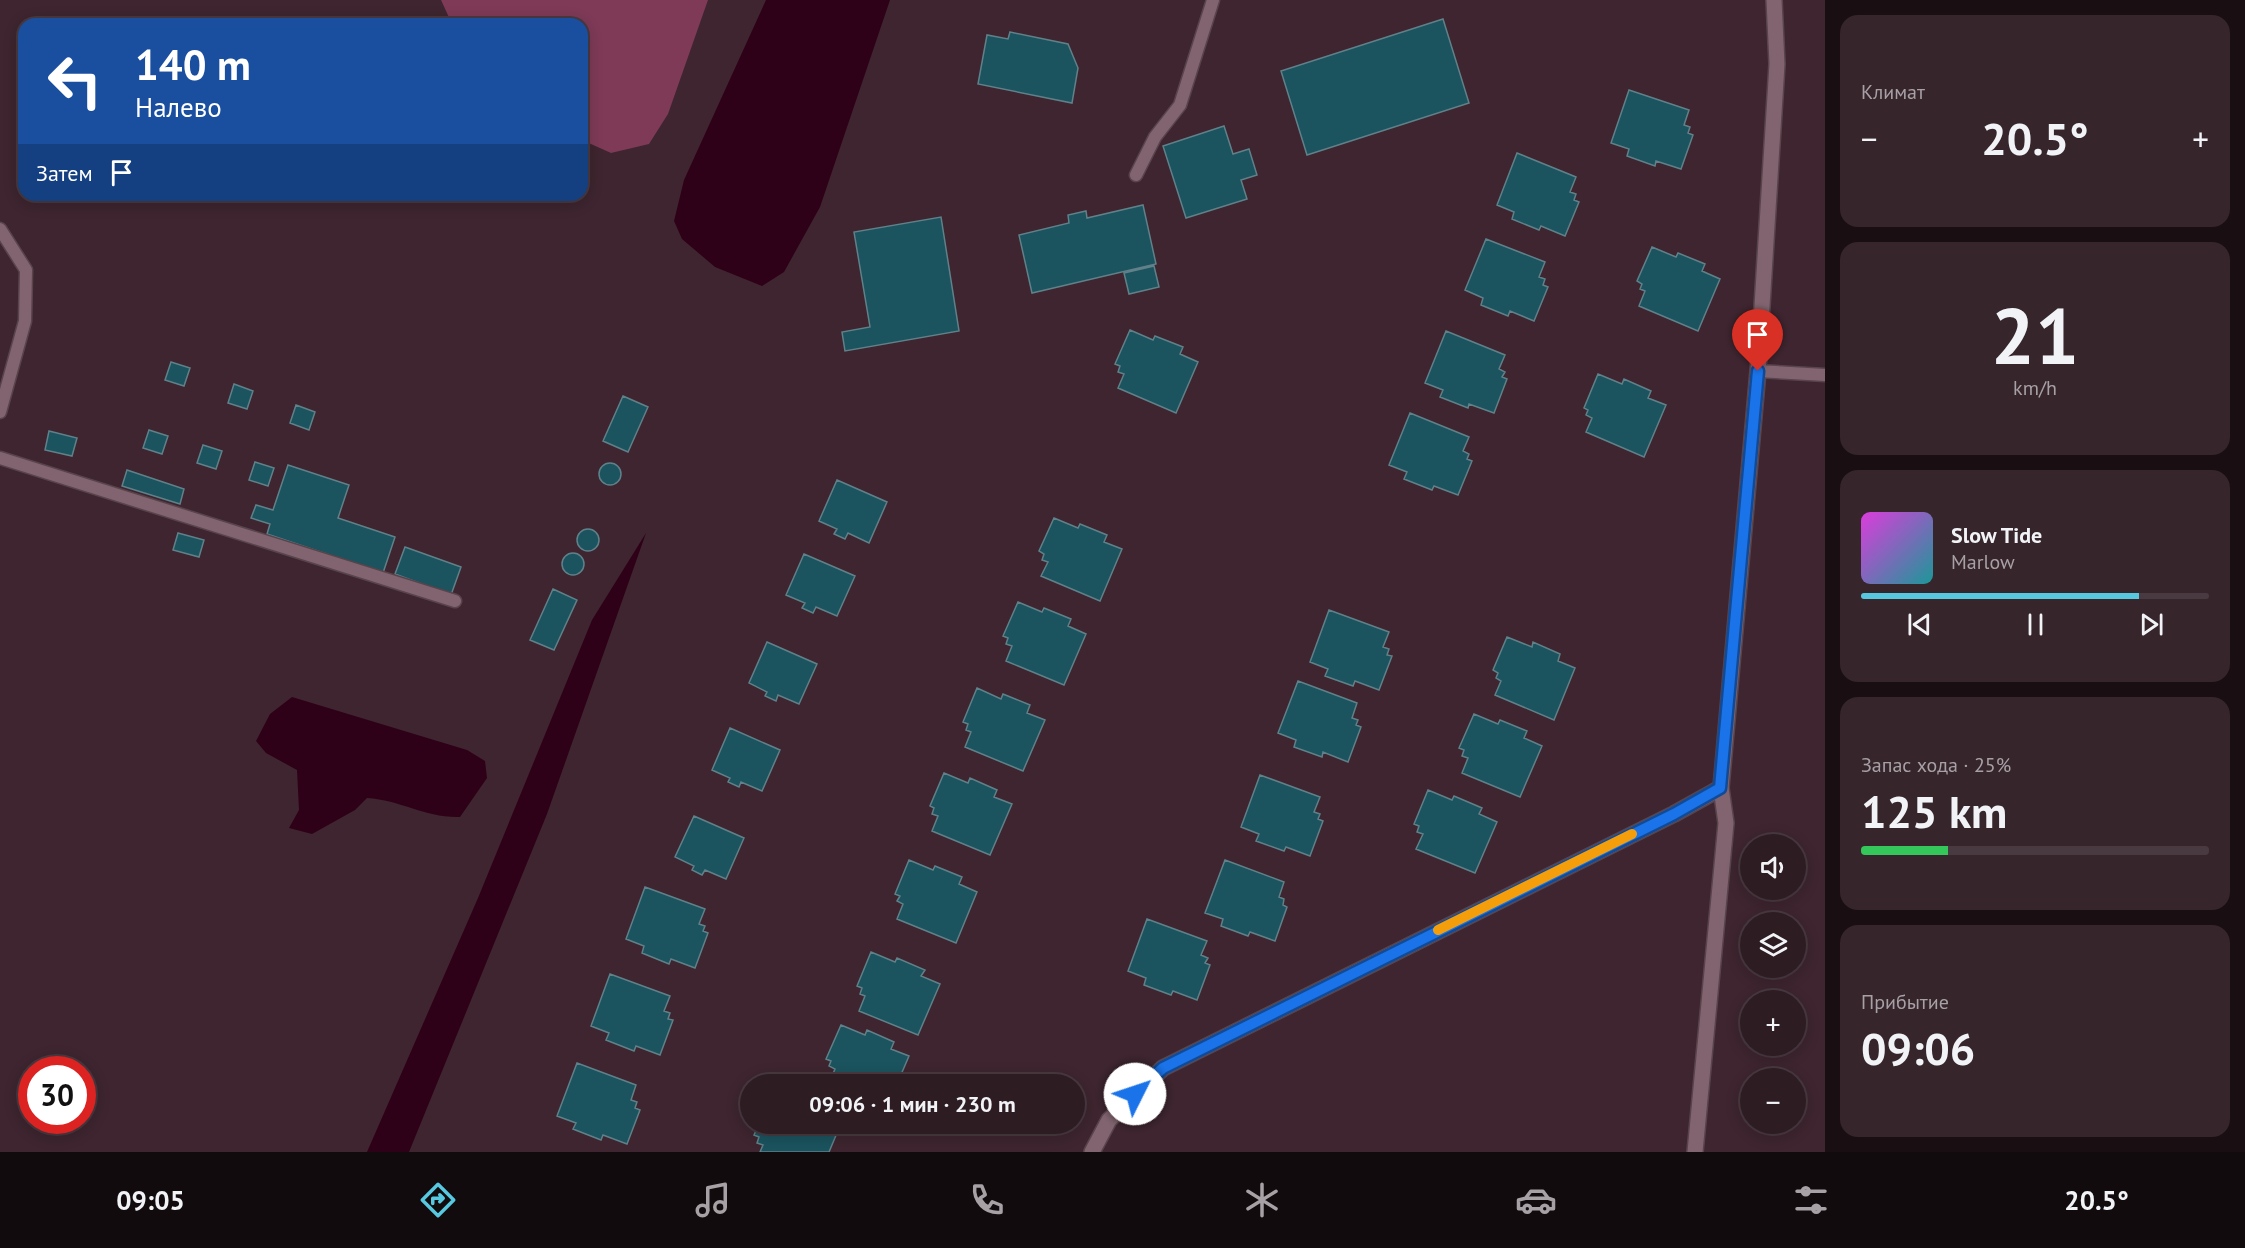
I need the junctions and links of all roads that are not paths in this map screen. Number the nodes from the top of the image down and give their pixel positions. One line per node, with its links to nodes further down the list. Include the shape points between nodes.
1 (1213, 0): 3 (lane, via 1180,105 1155,137)
2 (1774, 0): 5 (street, via 1777,64)
3 (1136, 175)
4 (0, 229): 7 (lane, via 26,270 25,321)
5 (1758, 371): 6 (lane); 10 (street)
6 (1825, 375)
7 (0, 412)
8 (0, 458): 9 (lane)
9 (455, 601)
10 (1720, 788): 11 (street, via 1163,1068 1109,1120); 12 (street, via 1726,823)
11 (1092, 1152)
12 (1695, 1152)

